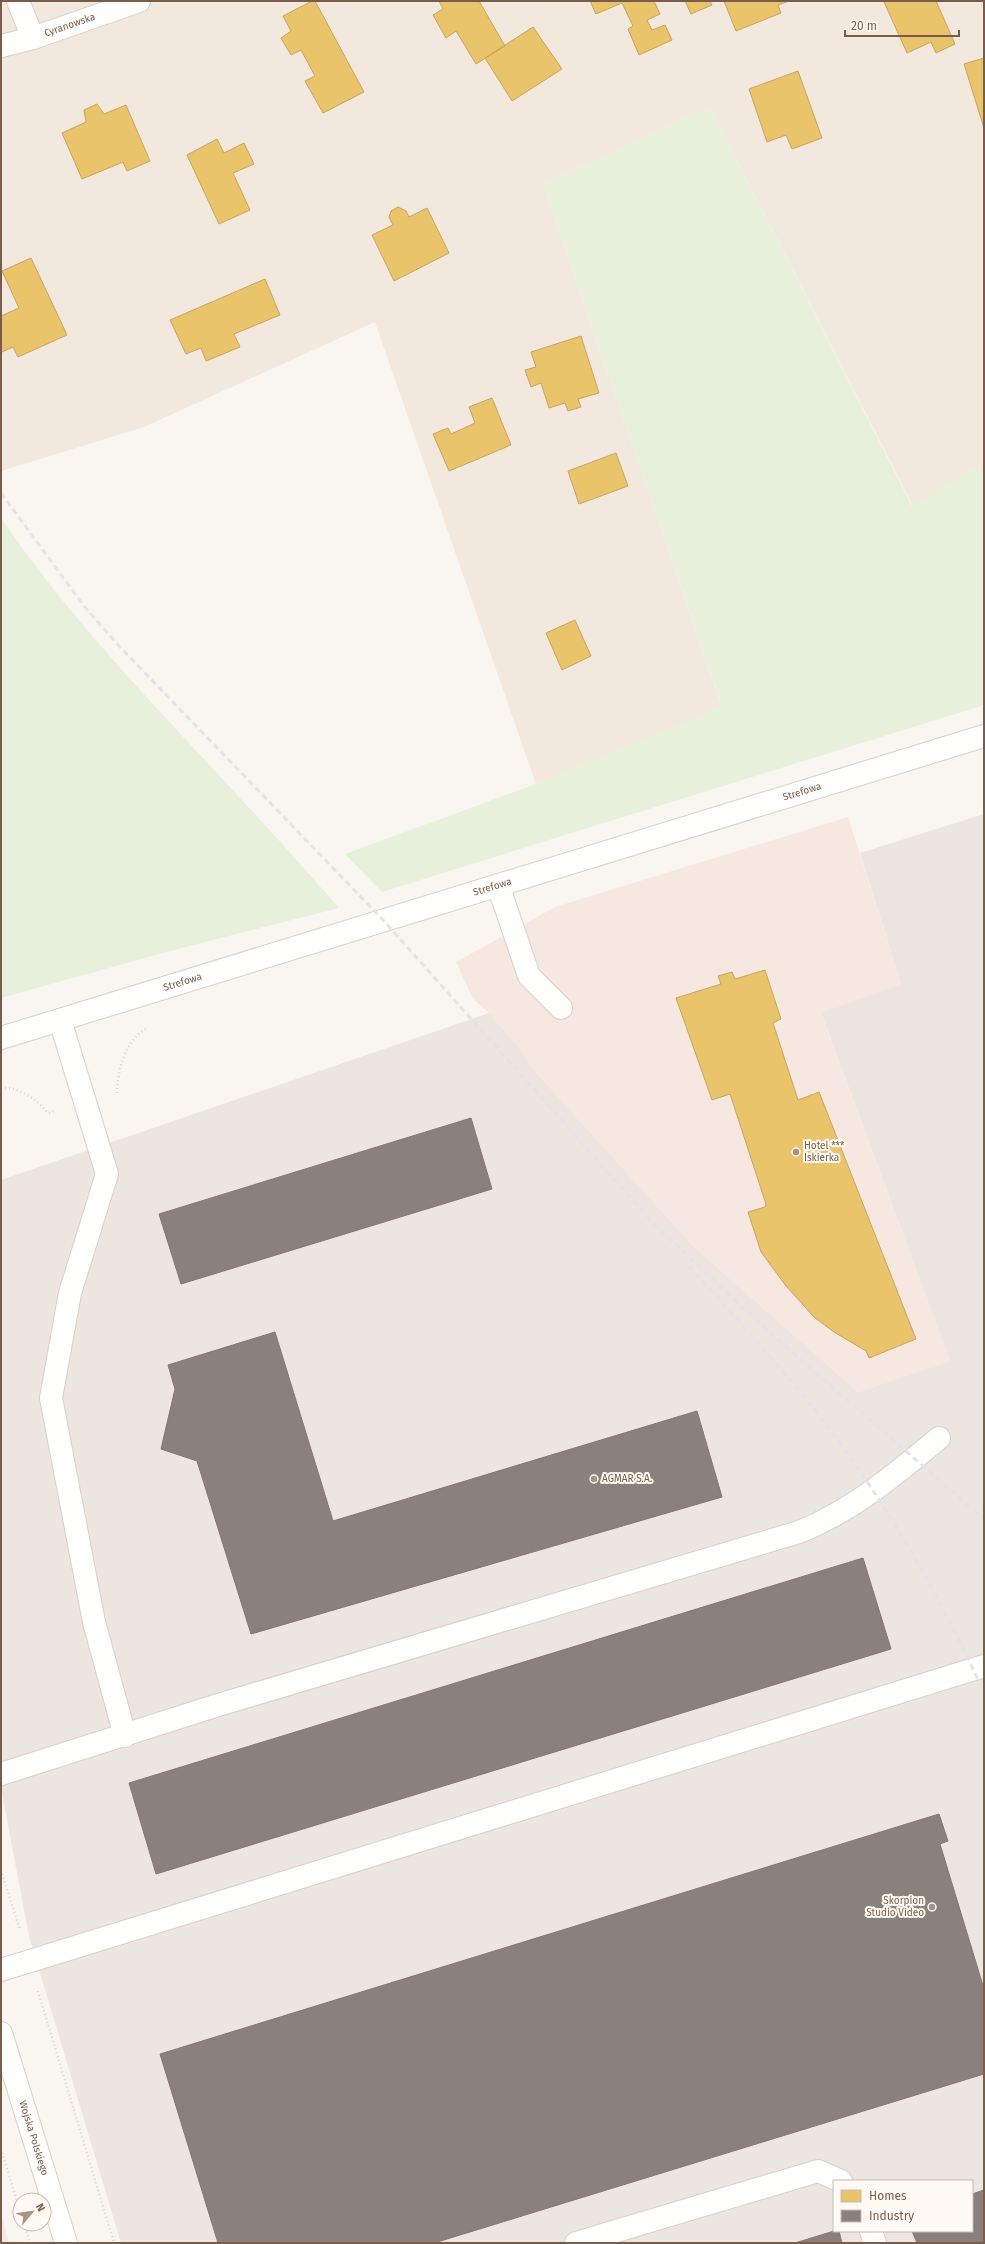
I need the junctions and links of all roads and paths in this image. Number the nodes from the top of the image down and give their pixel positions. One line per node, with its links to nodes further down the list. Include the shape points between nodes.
1 (18, 1): 3 (street)
2 (138, 1): 3 (street, Cyranowska)
3 (33, 38): 4 (street, Cyranowska)
4 (1, 46)
5 (984, 736): 6 (street, Strefowa)
6 (498, 885): 7 (street, via 529,976); 8 (street, Strefowa)
7 (561, 1008)
8 (60, 1020): 10 (street, Strefowa); 12 (street)
9 (153, 1025): 12 (path, via 140,1032 128,1048 121,1063 117,1093)
10 (1, 1038)
11 (1, 1088): 12 (path, via 27,1094 48,1113)
12 (84, 1103): 15 (street, via 107,1174 70,1293 51,1398 94,1622)
13 (939, 1438): 15 (street, via 873,1491 836,1515 799,1532 215,1706)
14 (984, 1666): 18 (street)
15 (125, 1736): 16 (street)
16 (1, 1774)
17 (1, 1870): 18 (path)
18 (29, 1960): 19 (street); 28 (path)
19 (1, 1970)
20 (1, 2033): 27 (street, Wojska Polskiego)
21 (1, 2149): 23 (path)
22 (839, 2180): 29 (street, via 818,2171)
23 (14, 2192)
24 (27, 2232): 26 (path)
25 (871, 2232): 30 (street)
26 (30, 2243)
27 (66, 2243)
28 (114, 2243)
29 (576, 2243)
30 (875, 2243)

